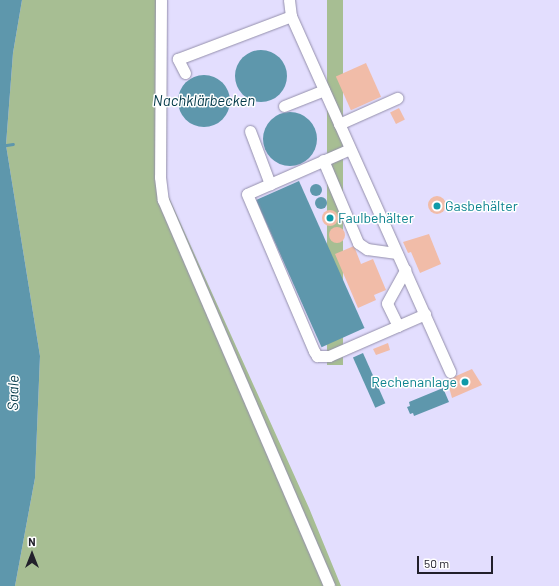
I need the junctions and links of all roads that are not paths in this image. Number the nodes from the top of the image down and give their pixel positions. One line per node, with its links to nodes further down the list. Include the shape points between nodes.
1 (161, 0): 18 (lane, via 160,177 163,200)
2 (289, 0): 3 (lane)
3 (291, 16): 4 (lane, via 178,59); 5 (lane)
4 (185, 73)
5 (324, 90): 7 (lane); 8 (lane)
6 (397, 98): 8 (lane)
7 (284, 106)
8 (339, 124): 10 (lane)
9 (250, 130): 12 (lane)
10 (350, 148): 11 (lane); 13 (lane)
11 (323, 160): 12 (lane); 13 (lane, via 358,243 367,248)
12 (270, 184): 16 (lane, via 247,194 317,356 329,356)
13 (397, 253): 14 (lane)
14 (405, 270): 15 (lane); 16 (lane, via 388,303)
15 (425, 314): 16 (lane); 17 (lane)
16 (398, 326)
17 (450, 372)
18 (329, 586)

